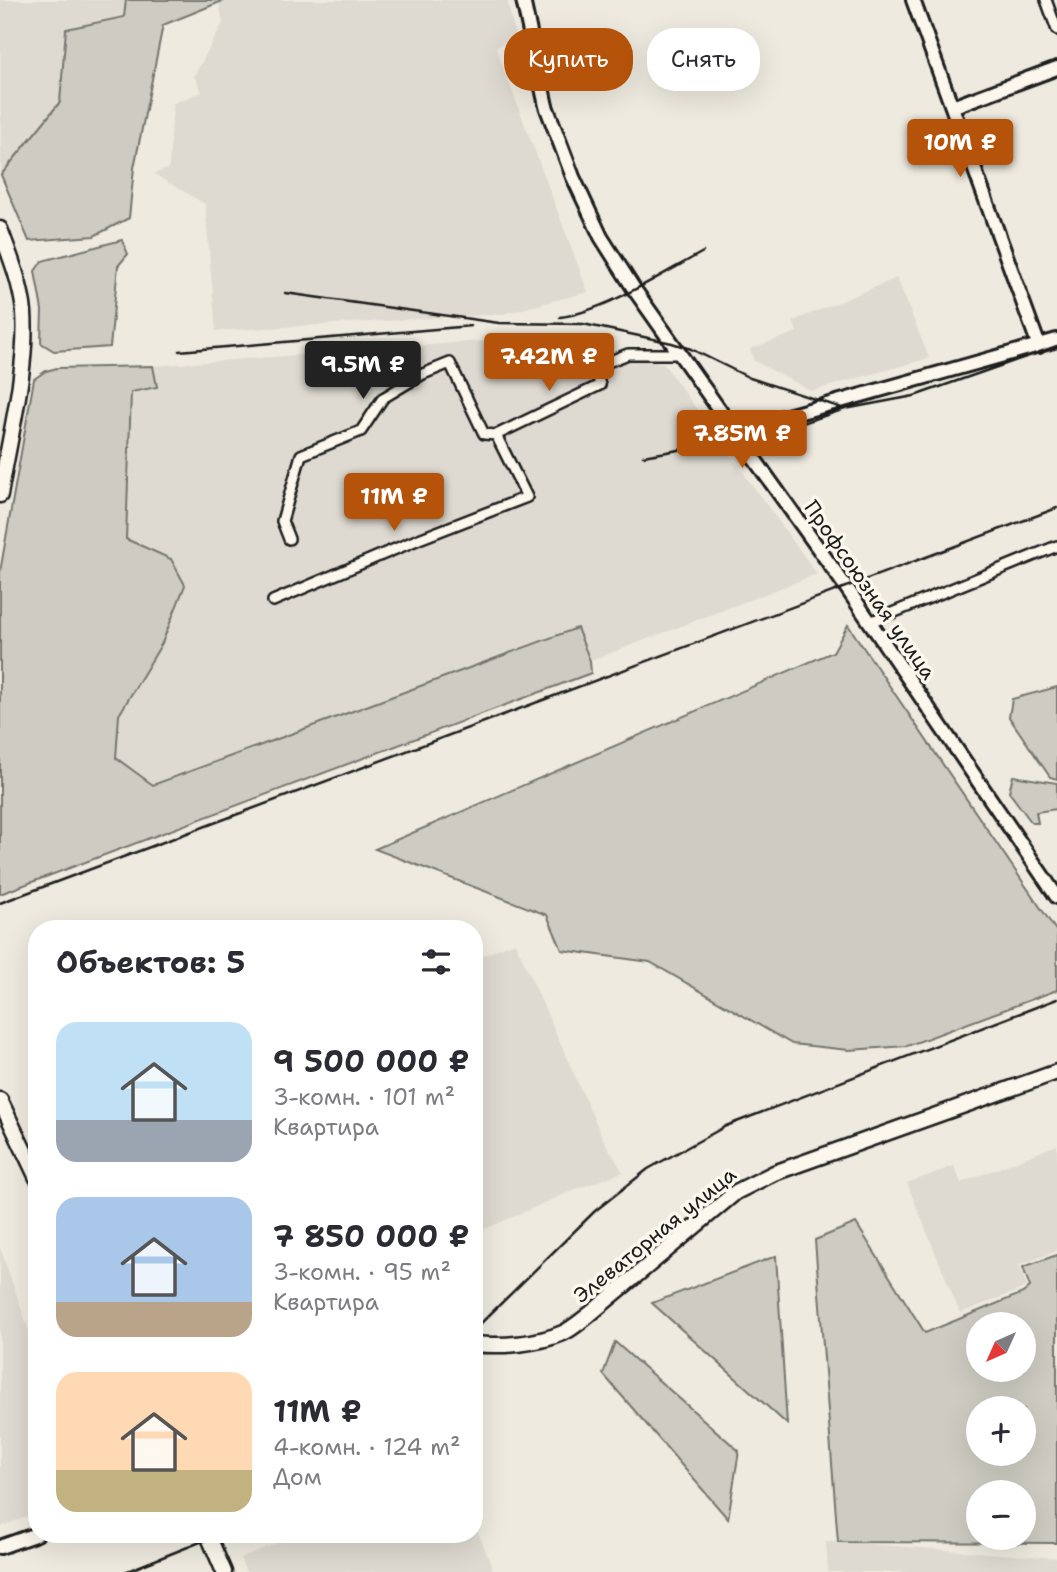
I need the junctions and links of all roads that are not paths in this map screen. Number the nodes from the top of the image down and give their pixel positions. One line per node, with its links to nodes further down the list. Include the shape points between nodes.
1 (523, 0): 10 (main road, Профсоюзная улица, via 546,106 573,177 601,237)
2 (913, 0): 6 (main road)
3 (1046, 0): 4 (street)
4 (1057, 30)
5 (1057, 68): 6 (main road)
6 (952, 107): 9 (main road)
7 (0, 229): 13 (main road, via 14,265 25,341)
8 (1057, 340): 9 (main road)
9 (1039, 346): 11 (main road)
10 (680, 354): 11 (main road, Профсоюзная улица); 12 (street, via 628,354 595,367 600,385)
11 (734, 431): 17 (main road, Профсоюзная улица)
12 (495, 435): 14 (street, via 484,434 450,363 423,374 383,398 361,431 301,454 282,520); 16 (street, via 527,497)
13 (0, 495)
14 (289, 539)
15 (1057, 546): 17 (street)
16 (274, 601)
17 (870, 622): 18 (main road, Профсоюзная улица)
18 (1057, 897)
19 (1057, 1072): 22 (main road, Элеваторная улица, via 774,1173 736,1192 565,1332 532,1341)
20 (0, 1100): 21 (main road)
21 (28, 1159)
22 (483, 1345)
23 (28, 1537): 25 (main road)
24 (211, 1543): 26 (main road)
25 (0, 1547)
26 (224, 1572)

